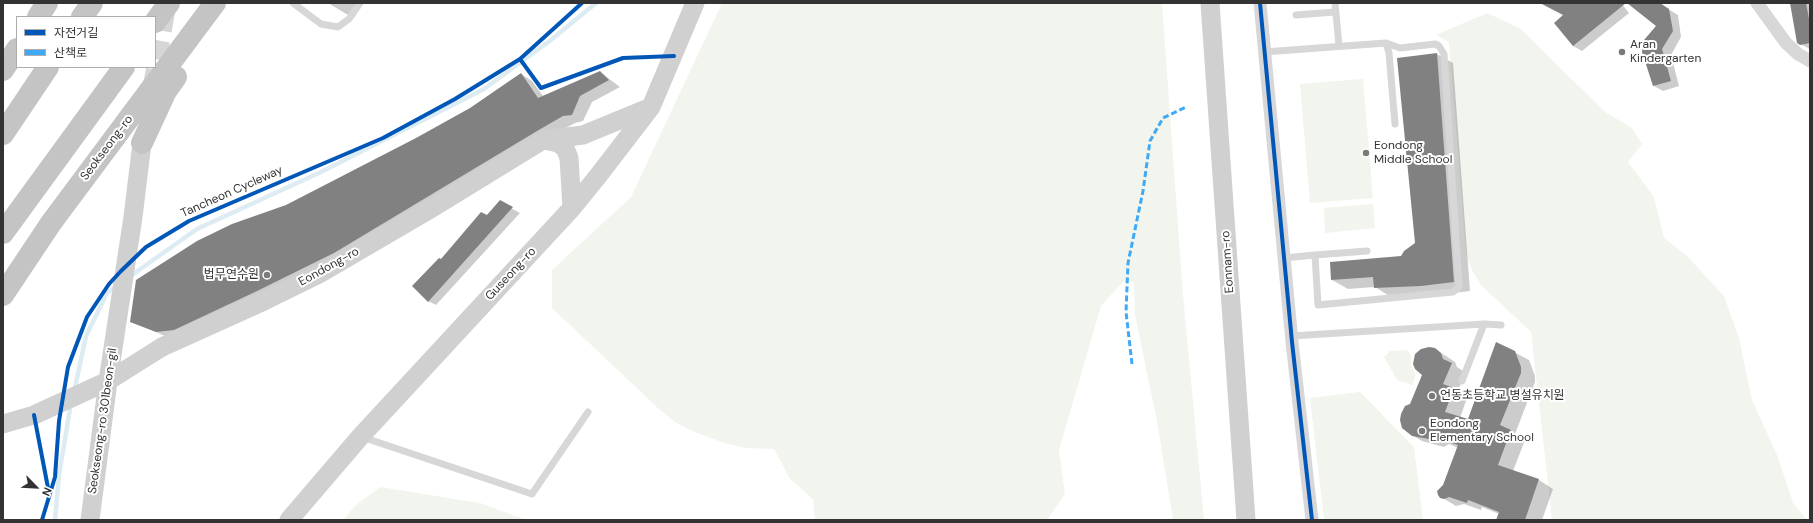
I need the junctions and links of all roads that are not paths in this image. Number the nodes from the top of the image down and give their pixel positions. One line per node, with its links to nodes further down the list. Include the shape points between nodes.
1 (47, 3): 15 (highway)
2 (92, 3): 16 (highway)
3 (168, 3): 17 (highway)
4 (215, 3): 36 (highway, Seokseong-ro, via 51,223)
5 (229, 3): 30 (highway, via 166,91)
6 (292, 3): 7 (lane, via 321,24 338,27 350,19)
7 (360, 3)
8 (695, 3): 26 (main road, Guseong-ro)
9 (1210, 3): 47 (main road, Eonnam-ro)
10 (1260, 3): 21 (street)
11 (1335, 3): 13 (lane)
12 (1758, 3): 22 (street, via 1786,43)
13 (1335, 12): 14 (lane); 19 (lane)
14 (1296, 15)
15 (39, 16)
16 (83, 16)
17 (156, 21)
18 (1386, 43): 19 (lane); 27 (lane); 34 (lane, via 1400,48 1435,44 1443,49 1459,287 1453,292 1318,305)
19 (1339, 46): 21 (lane)
20 (16, 50): 25 (highway)
21 (1264, 52): 35 (street)
22 (1810, 61)
23 (47, 68): 28 (highway)
24 (123, 68): 32 (highway)
25 (3, 70)
26 (651, 107): 29 (main road, Eondong-ro, via 583,135); 31 (main road, Guseong-ro)
27 (1395, 124)
28 (3, 134)
29 (543, 140): 31 (main road, via 558,142 565,148 569,158); 41 (main road, Eondong-ro, via 319,274 162,347)
30 (142, 143): 41 (main road, Seokseong-ro 301beon-gil)
31 (572, 208): 44 (main road, Guseong-ro)
32 (3, 233)
33 (1367, 251): 34 (lane)
34 (1315, 255): 35 (lane)
35 (1284, 258): 39 (street)
36 (3, 295)
37 (1484, 324): 38 (lane); 39 (lane); 40 (lane)
38 (1501, 326)
39 (1291, 336): 48 (street)
40 (1462, 380)
41 (108, 381): 43 (main road, Eondong-ro, via 34,415); 45 (main road, Seokseong-ro 301beon-gil)
42 (588, 412): 44 (lane, via 532,494)
43 (3, 424)
44 (360, 437): 46 (main road, Guseong-ro)
45 (90, 520)
46 (289, 520)
47 (1246, 520)
48 (1312, 520)

